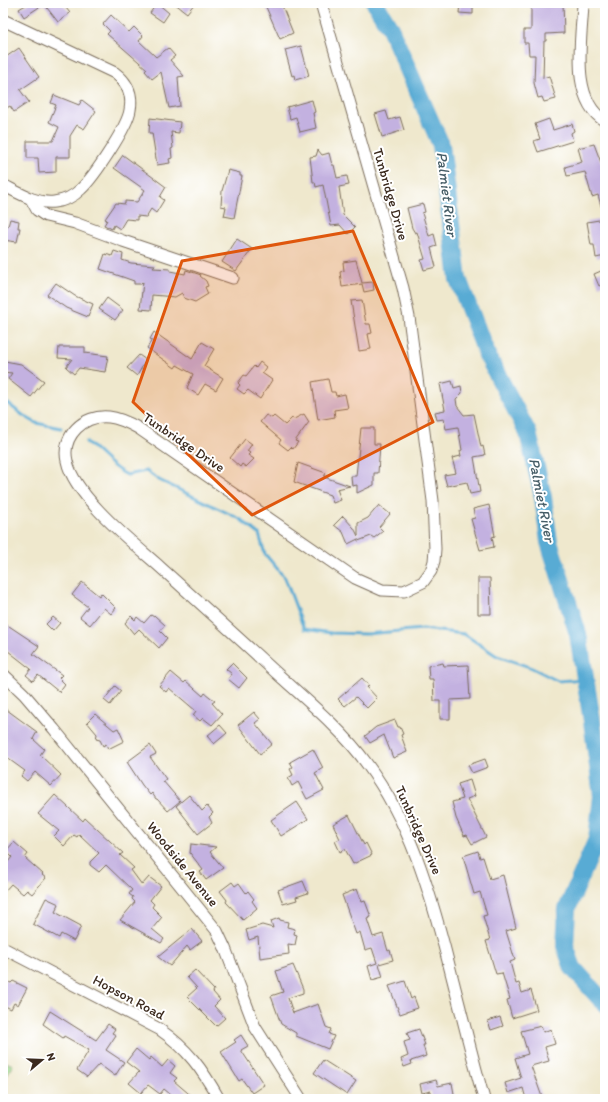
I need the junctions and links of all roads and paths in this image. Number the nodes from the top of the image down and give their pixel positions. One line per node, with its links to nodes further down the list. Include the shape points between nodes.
1 (321, 3): 12 (street, Tunbridge Drive, via 403,288 409,317 432,501 435,549 429,574 423,582 404,591 392,592 370,586 292,536 138,428 117,419 97,417 81,424 68,438 66,460 75,481 96,507 302,695 353,747 382,786 404,826 431,895)
2 (583, 3): 4 (street, via 580,78 586,100)
3 (3, 20): 6 (street, via 115,73 126,84 131,97 128,120 81,189 65,200 55,202)
4 (605, 121)
5 (3, 185): 6 (street)
6 (31, 199): 7 (street, via 37,210 46,216 75,223)
7 (233, 278)
8 (3, 674): 11 (street, Woodside Avenue, via 32,702 217,931 226,948 255,1027)
9 (3, 948): 10 (street, Hopson Road, via 174,1039 195,1060)
10 (218, 1099)
11 (300, 1099)
12 (484, 1099)

